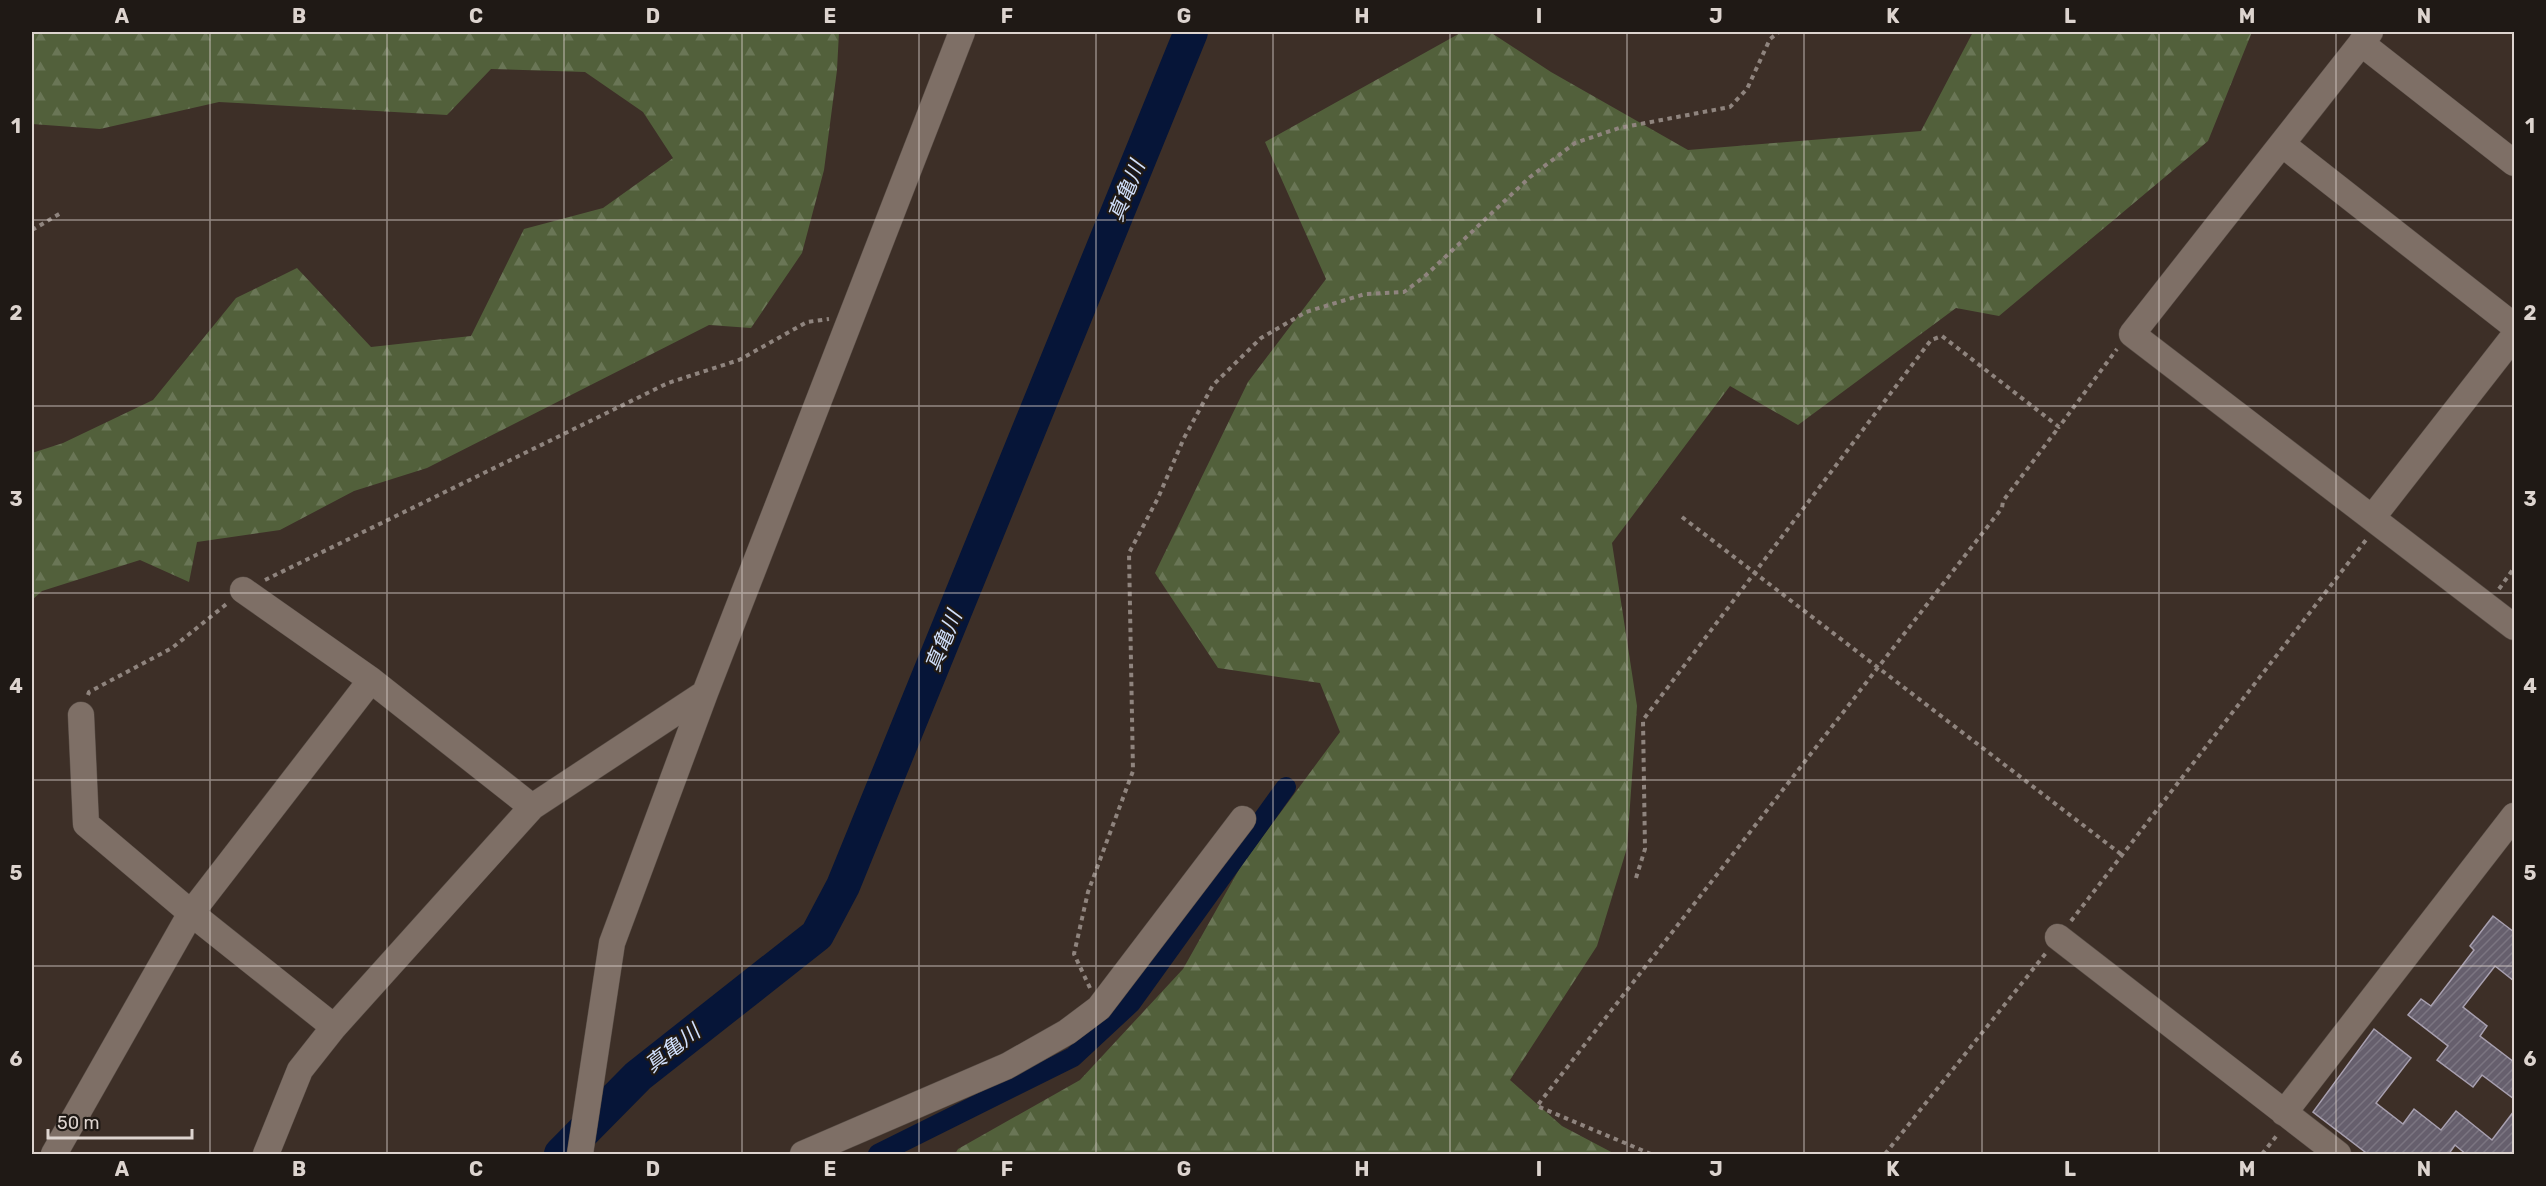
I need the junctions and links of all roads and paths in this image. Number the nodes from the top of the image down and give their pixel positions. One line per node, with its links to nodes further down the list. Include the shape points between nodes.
1 (962, 32): 8 (street)
2 (1779, 32): 29 (path, via 1770,39 1747,89 1730,107 1618,128 1575,143 1530,177 1404,292 1365,294 1305,312 1261,338 1213,385 1128,553 1133,771 1088,892 1074,954)
3 (2365, 37): 4 (street); 5 (street)
4 (2282, 144): 9 (street); 10 (street)
5 (2514, 163)
6 (61, 213): 7 (path)
7 (32, 230)
8 (851, 317): 16 (path, via 807,322 739,360 668,383); 20 (street)
9 (2514, 326)
10 (2133, 334): 12 (path, via 2122,343); 14 (street)
11 (2514, 336): 14 (street)
12 (2059, 428): 15 (path, via 1942,336 1931,340); 18 (path)
13 (1682, 517): 15 (path)
14 (2376, 521): 17 (street); 25 (path)
15 (1755, 573): 18 (path); 26 (path, via 1643,720 1645,849)
16 (243, 591): 19 (street); 21 (path, via 172,648 89,692)
17 (2514, 627)
18 (1878, 668): 25 (path); 36 (path, via 1537,1106)
19 (370, 680): 22 (street); 27 (street)
20 (705, 693): 22 (street); 34 (street, via 612,943)
21 (81, 715): 27 (street, via 86,824)
22 (532, 807): 30 (street)
23 (2514, 816): 31 (street)
24 (1243, 819): 29 (street)
25 (2122, 855): 28 (path)
26 (1636, 878)
27 (191, 913): 30 (street); 32 (street)
28 (2058, 937): 31 (street); 37 (path)
29 (1099, 1008): 35 (street, via 1067,1032 1007,1066)
30 (334, 1027): 33 (street, via 300,1070)
31 (2284, 1113): 38 (street)
32 (54, 1155)
33 (266, 1155)
34 (580, 1155)
35 (803, 1155)
36 (1650, 1155)
37 (1885, 1155)
38 (2338, 1155)

